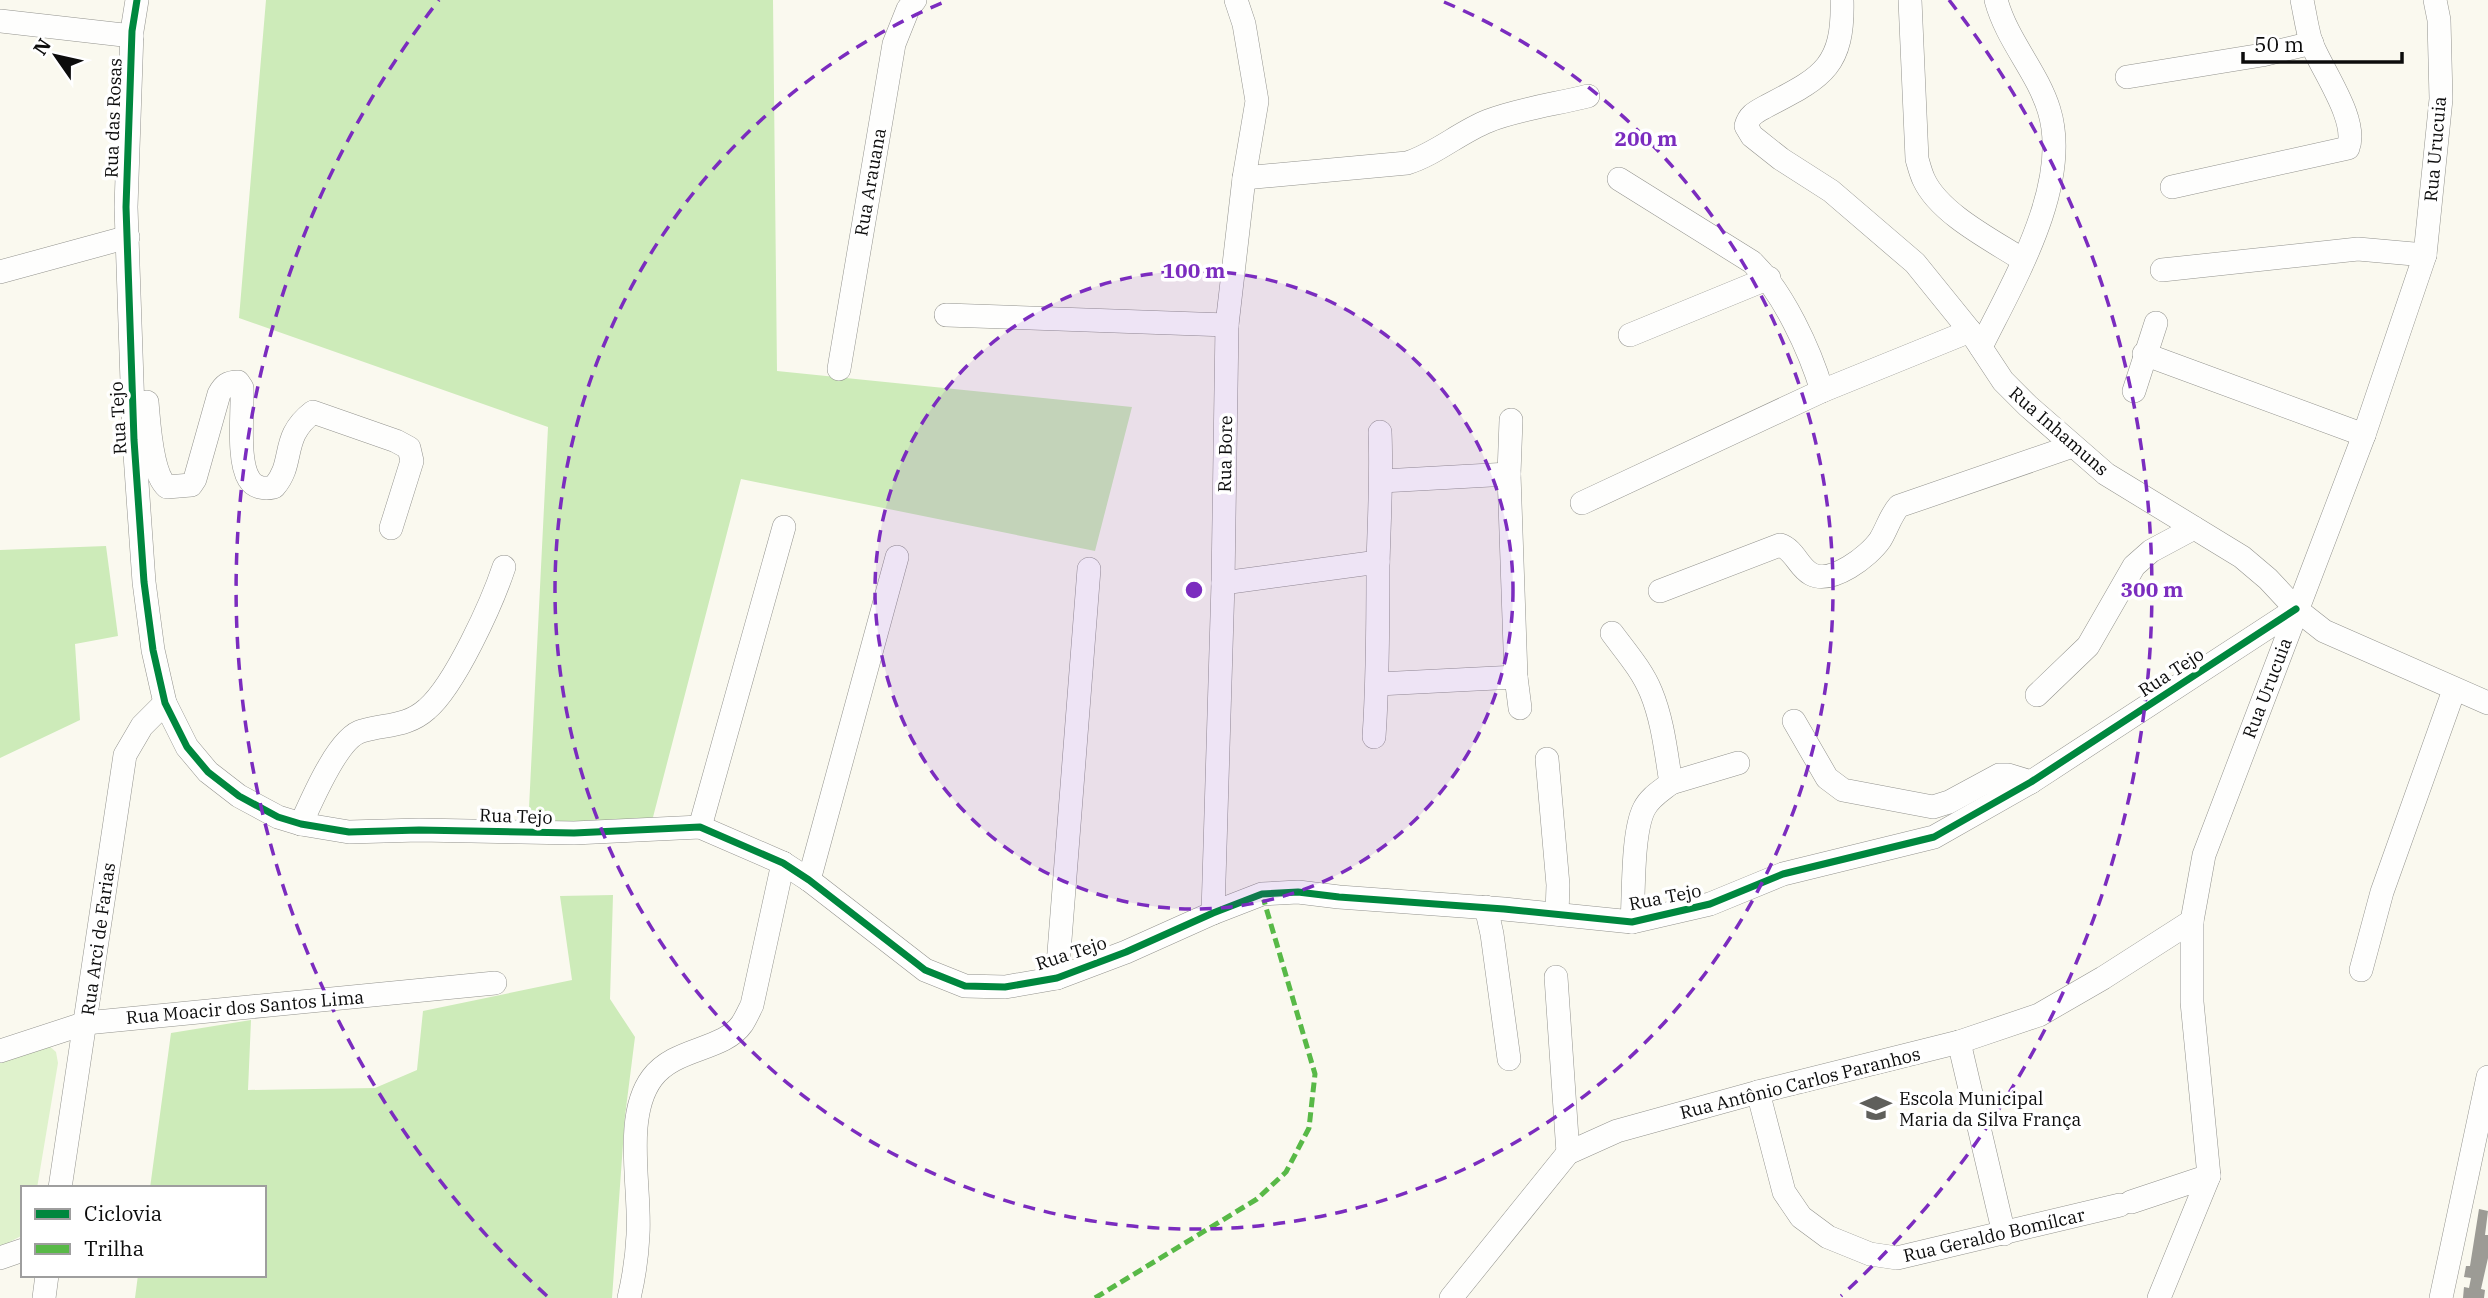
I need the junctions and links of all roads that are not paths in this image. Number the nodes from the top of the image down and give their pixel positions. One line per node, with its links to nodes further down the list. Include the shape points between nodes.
1 (136, 0): 10 (street, Rua das Rosas)
2 (915, 0): 30 (street, Rua Arauana, via 894,44)
3 (1236, 0): 14 (street, Rua Bore, via 1257,101)
4 (1842, 0): 27 (street, Rua Inhamuns, via 1838,47 1830,64 1815,80 1752,114 1746,126 1752,136 1831,191 1915,263)
5 (1910, 0): 19 (street, via 1917,159 1924,181 1963,221)
6 (1996, 0): 19 (street, via 2016,48 2038,81 2053,137 2053,179)
7 (2302, 0): 11 (street)
8 (2435, 0): 18 (street, Rua Urucuia, via 2441,99)
9 (0, 21): 10 (street)
10 (132, 36): 17 (street, Rua das Rosas, via 125,207)
11 (2312, 43): 12 (street); 16 (street, via 2340,100 2348,148)
12 (2127, 78)
13 (1588, 96): 14 (street, via 1490,120 1407,163)
14 (1244, 178): 25 (street, Rua Bore)
15 (1619, 179): 22 (street, via 1752,262)
16 (2172, 187)
17 (128, 237): 21 (street); 29 (street, Rua Tejo)
18 (2425, 255): 20 (street, via 2358,249); 35 (street, Rua Urucuia)
19 (2023, 260): 27 (street)
20 (2162, 270)
21 (0, 272)
22 (1769, 278): 26 (street); 31 (street, via 1814,363)
23 (946, 315): 25 (street)
24 (2156, 323): 28 (street)
25 (1227, 325): 47 (street, Rua Bore)
26 (1630, 335)
27 (1976, 339): 31 (street); 36 (street, Rua Inhamuns, via 2003,381)
28 (2144, 354): 32 (street); 35 (street)
29 (131, 360): 41 (street, via 141,365 151,445 161,482 167,486 191,485 219,394 223,386 238,382 242,388 243,459 248,478 259,487 274,487 283,477 290,438 313,412 409,448 412,461); 55 (street, Rua Tejo, via 144,582)
30 (839, 369)
31 (1822, 391): 39 (street)
32 (2134, 391)
33 (1511, 420): 37 (street)
34 (1380, 432): 38 (street)
35 (2364, 435): 49 (street, Rua Urucuia)
36 (2073, 446): 42 (street, Rua Inhamuns, via 2106,474); 48 (street, via 1899,506 1880,540 1845,571 1812,575 1780,545)
37 (1509, 474): 38 (street); 51 (street)
38 (1382, 481): 44 (street)
39 (1582, 503)
40 (784, 527): 65 (street)
41 (391, 528)
42 (2194, 528): 49 (street, Rua Inhamuns, via 2242,557); 54 (street, via 2134,566 2088,646)
43 (897, 557): 67 (street)
44 (1378, 562): 47 (street); 52 (street)
45 (504, 567): 64 (street, via 471,641 428,709 404,724 360,731 351,737)
46 (1088, 569): 74 (street)
47 (1223, 583): 69 (street, Rua Bore)
48 (1660, 591)
49 (2296, 609): 53 (street, Rua Inhamuns, via 2324,631); 62 (street, Rua Tejo); 71 (street, Rua Urucuia, via 2204,855)
50 (1612, 633): 63 (street, via 1650,690)
51 (1516, 677): 52 (street); 57 (street)
52 (1378, 684): 59 (street)
53 (2454, 690): 56 (street, Rua Inhamuns); 73 (street, via 2382,892)
54 (2037, 695)
55 (165, 704): 64 (street, Rua Tejo, via 187,747 208,772 239,796); 77 (street, Rua Arci de Farias, via 142,726 125,755)
56 (2488, 704)
57 (1520, 708)
58 (1794, 722): 62 (street, via 1827,778 1843,790 1933,807 1999,775)
59 (1374, 737)
60 (1548, 759): 70 (street)
61 (1738, 763): 63 (street)
62 (2031, 782): 72 (street, Rua Tejo, via 1934,837 1783,874 1710,904)
63 (1671, 783): 72 (street, via 1652,797 1643,811 1637,836)
64 (301, 824): 65 (street, Rua Tejo, via 349,832 573,834)
65 (700, 827): 66 (street, Rua Tejo)
66 (783, 863): 67 (street, Rua Tejo); 91 (street, via 752,1005 741,1025 726,1038 676,1057 653,1076 643,1093 636,1119 638,1233)
67 (809, 880): 74 (street, Rua Tejo, via 925,970 965,986 1005,987)
68 (1486, 907): 69 (street, Rua Tejo, via 1298,891 1262,894); 70 (street, Rua Tejo); 80 (street)
69 (1213, 913): 74 (street, Rua Tejo)
70 (1558, 914): 72 (street, Rua Tejo)
71 (2192, 921): 78 (street, Rua Antônio Carlos Paranhos, via 2039,1015); 84 (street, Rua Urucuia, via 2192,1002)
72 (1632, 922)
73 (2361, 970)
74 (1057, 978)
75 (1556, 978): 83 (street)
76 (495, 983): 77 (street, Rua Moacir dos Santos Lima)
77 (86, 1023): 79 (street, Rua Moacir dos Santos Lima); 85 (street, Rua Arci de Farias)
78 (1959, 1042): 82 (street, Rua Antônio Carlos Paranhos); 86 (street)
79 (0, 1051)
80 (1509, 1059)
81 (2488, 1077): 94 (street)
82 (1758, 1091): 83 (street, Rua Antônio Carlos Paranhos, via 1617,1131); 86 (street, Rua Geraldo Bomílcar, via 1783,1192 1801,1217 1828,1237 1870,1254 1897,1258)
83 (1568, 1153): 92 (street, Rua Antônio Carlos Paranhos)
84 (2209, 1176): 86 (street, Rua Geraldo Bomílcar); 93 (street, Rua Urucuia)
85 (60, 1186)
86 (2004, 1234)
87 (21, 1251): 88 (street)
88 (0, 1258)
89 (47, 1277): 90 (street)
90 (44, 1298)
91 (629, 1298)
92 (1451, 1298)
93 (2159, 1298)
94 (2441, 1298)

